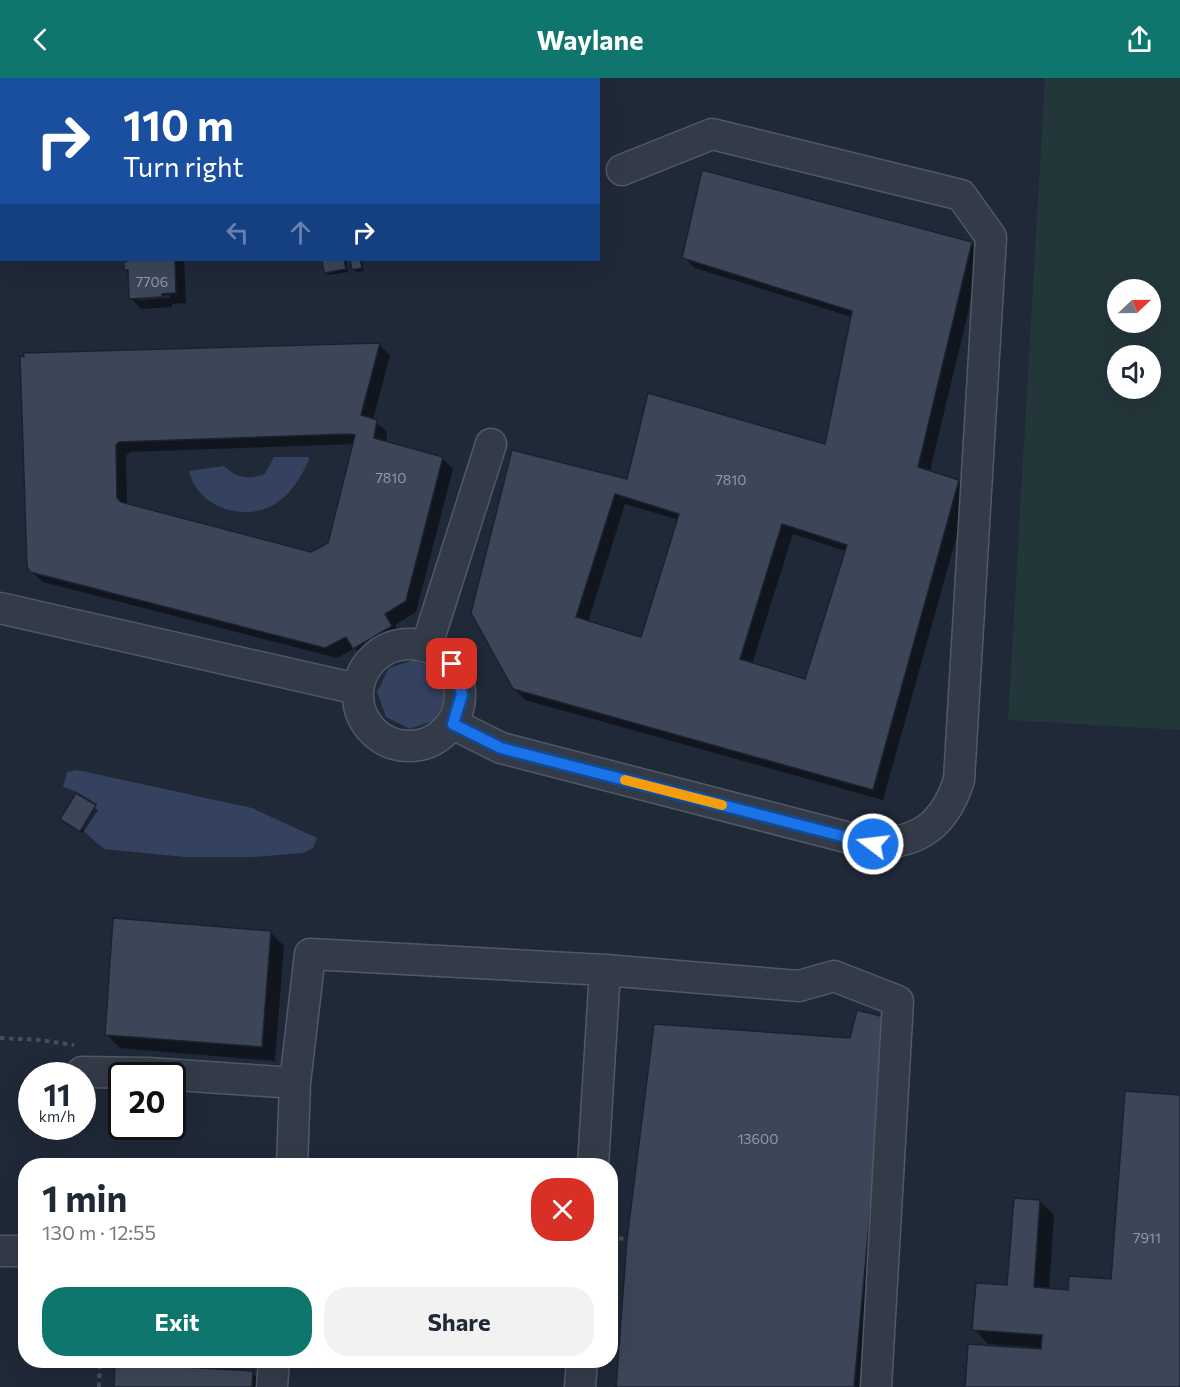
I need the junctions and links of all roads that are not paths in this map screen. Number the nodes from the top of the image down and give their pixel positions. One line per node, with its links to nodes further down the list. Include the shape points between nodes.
1 (622, 170): 6 (lane, via 712,134 961,195 991,237 959,780 953,798 931,828 901,841 873,844 501,748)
2 (491, 444): 4 (lane)
3 (0, 608): 5 (lane)
4 (427, 645): 5 (lane, via 396,644 387,649 369,661); 6 (lane, via 452,664 462,694)
5 (357, 689): 6 (lane, via 362,717 379,738 405,747 432,742)
6 (453, 724)
7 (605, 970): 9 (lane, via 310,954); 11 (lane); 18 (lane, via 799,986 834,976 898,1001)
8 (96, 1072): 9 (lane)
9 (296, 1083): 10 (lane)
10 (292, 1158)
11 (593, 1158)
12 (0, 1251): 13 (lane)
13 (18, 1251)
14 (264, 1368): 16 (lane)
15 (581, 1368): 17 (lane)
16 (272, 1387)
17 (580, 1387)
18 (876, 1387)

